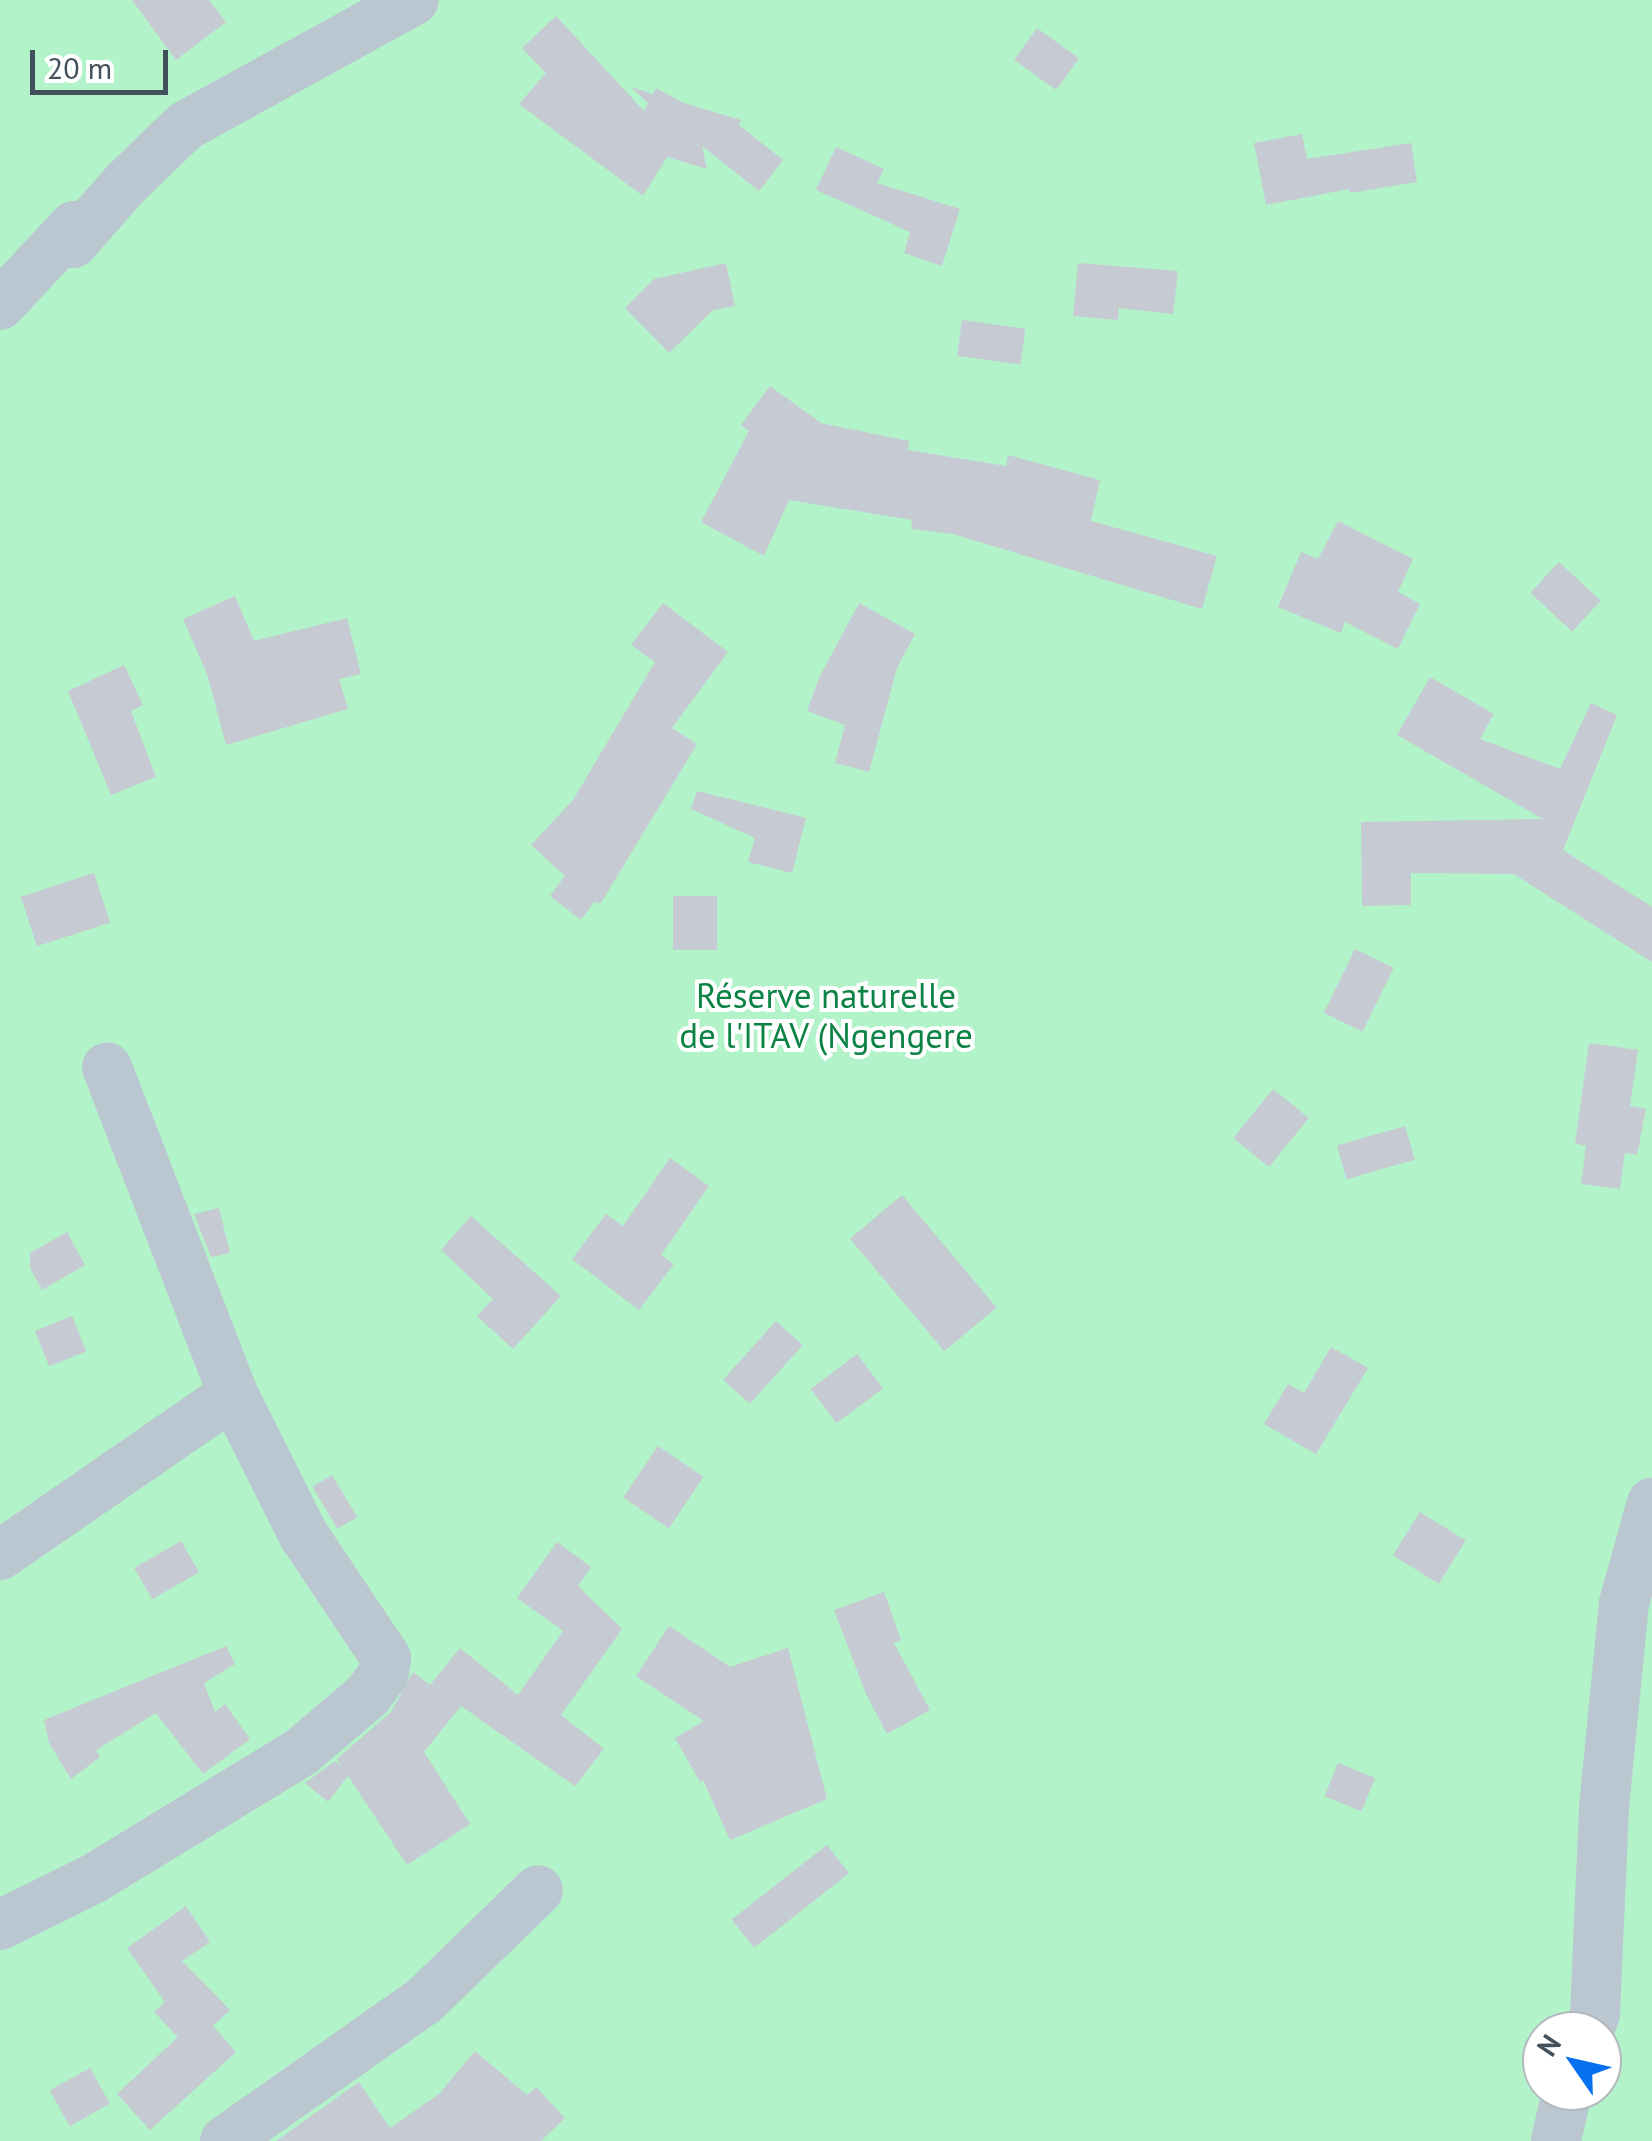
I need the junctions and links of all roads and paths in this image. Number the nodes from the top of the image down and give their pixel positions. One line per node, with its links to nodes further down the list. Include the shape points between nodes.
1 (414, 0): 2 (street, via 185,126 73,243 74,226)
2 (0, 306)
3 (107, 1068): 4 (street)
4 (233, 1394): 6 (street); 8 (street, via 303,1534 386,1658 384,1673 368,1695 300,1752 93,1879)
5 (1652, 1502): 9 (street, via 1624,1603 1604,1808)
6 (0, 1555)
7 (538, 1890): 11 (street, via 426,1998)
8 (0, 1925)
9 (1596, 2011)
10 (1563, 2111): 12 (street)
11 (226, 2141)
12 (1556, 2141)

